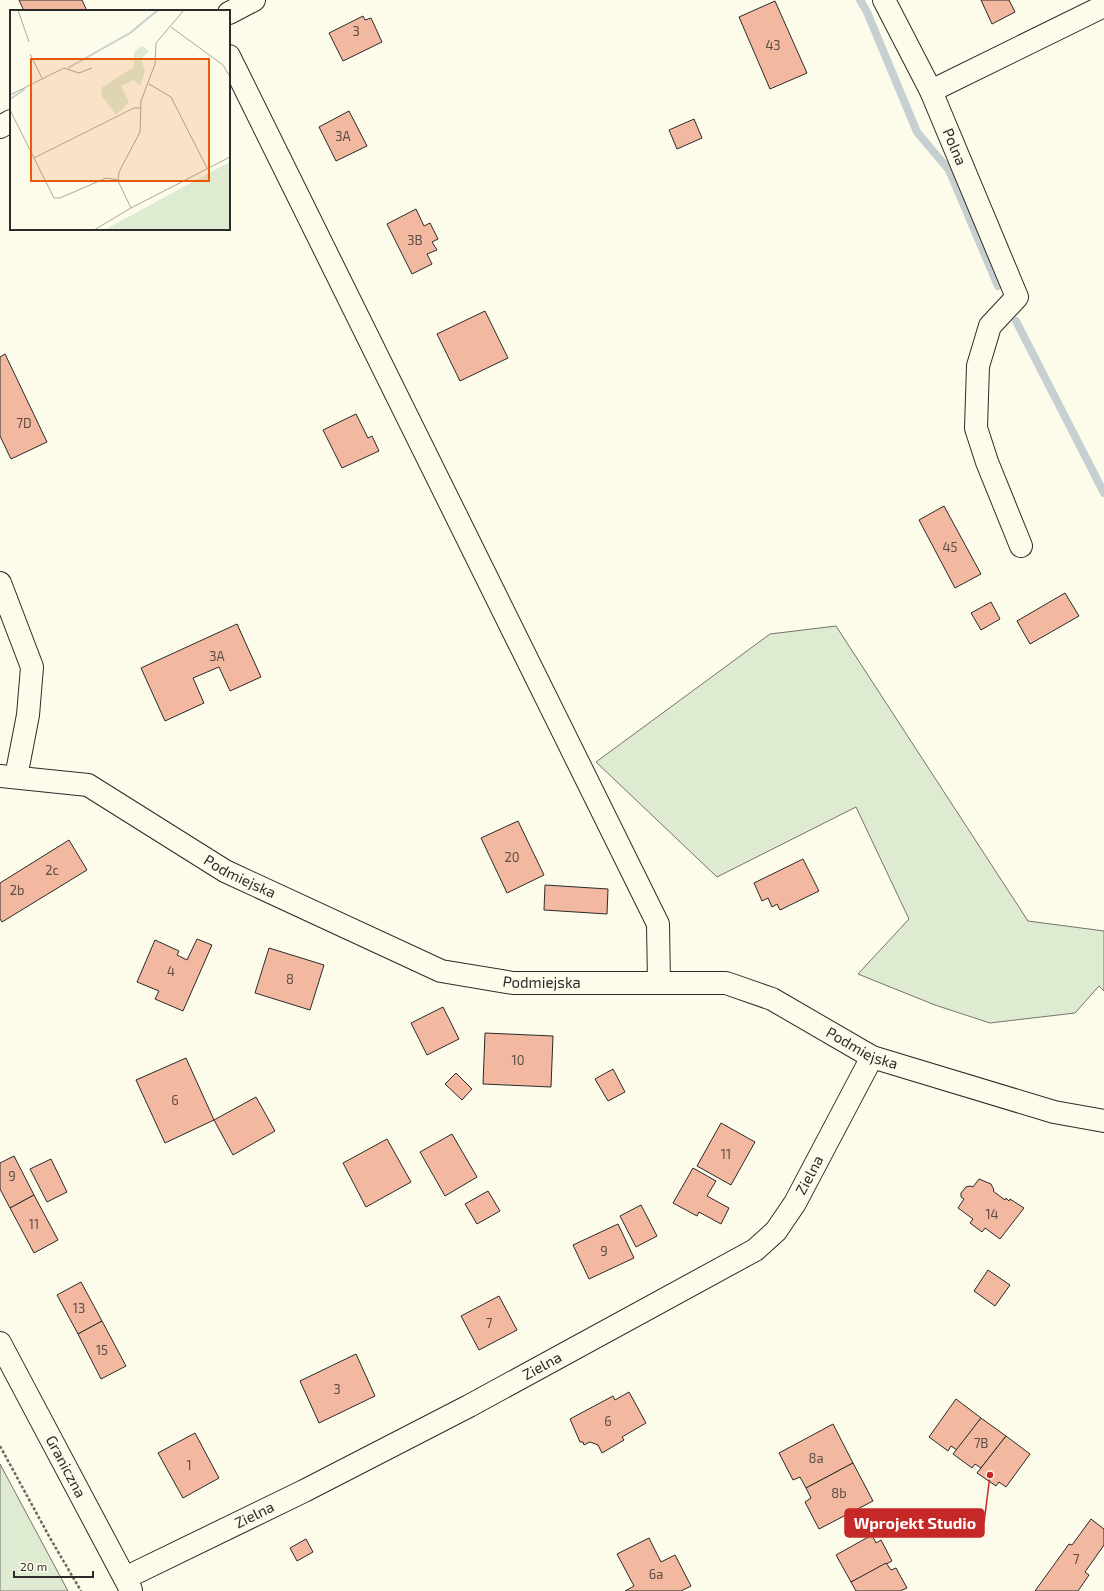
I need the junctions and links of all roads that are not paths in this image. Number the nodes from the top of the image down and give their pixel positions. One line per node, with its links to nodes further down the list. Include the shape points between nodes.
1 (254, 0): 4 (street)
2 (884, 0): 6 (street, Polna)
3 (1104, 6): 6 (street)
4 (230, 12)
5 (230, 58): 12 (street, via 658,924)
6 (931, 91): 9 (street, Polna, via 1017,297 990,326 978,366 976,428)
7 (10, 122): 8 (street)
8 (0, 127)
9 (1021, 546)
10 (0, 583): 11 (street, via 32,667 28,715)
11 (8, 777): 12 (street, Podmiejska, via 88,785 225,871 441,971 513,983)
12 (659, 983): 13 (street, Podmiejska, via 726,983 772,998)
13 (872, 1057): 14 (street, Podmiejska, via 1054,1112); 16 (street, Zielna, via 795,1203 776,1231 755,1250 462,1410)
14 (1104, 1121)
15 (0, 1342): 16 (street, Graniczna)
16 (128, 1584)

